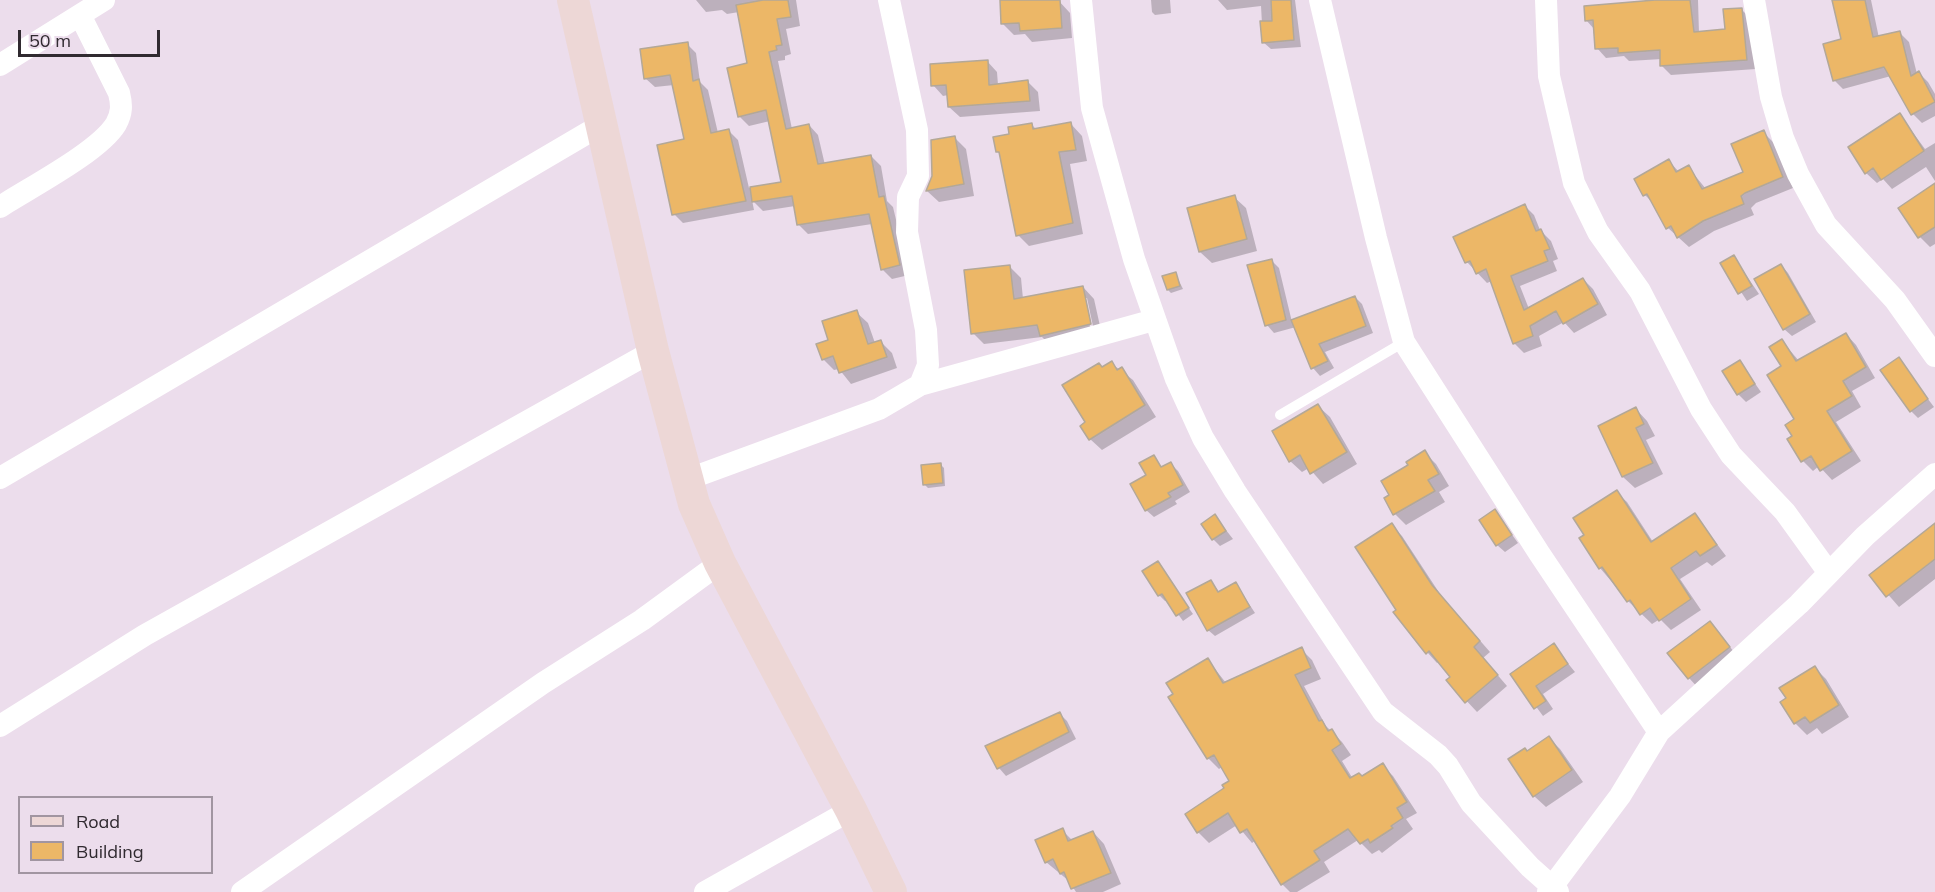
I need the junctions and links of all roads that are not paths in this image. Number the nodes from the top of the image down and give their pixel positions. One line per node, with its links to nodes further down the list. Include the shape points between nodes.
1 (104, 0): 8 (street)
2 (573, 0): 10 (street)
3 (889, 0): 16 (street, via 917,130 918,176 908,197 907,232 926,330 928,365)
4 (1081, 0): 12 (street, via 1092,108)
5 (1320, 0): 13 (street)
6 (1546, 0): 22 (street, via 1549,76 1574,183 1598,232 1640,291 1701,409 1731,455 1785,512)
7 (1754, 0): 15 (street, via 1771,97 1798,174 1826,225 1895,300)
8 (80, 15): 9 (street); 11 (street, via 119,93 122,107 116,125 98,144)
9 (0, 65)
10 (601, 125): 14 (street); 19 (street)
11 (0, 207)
12 (1154, 321): 16 (street); 26 (street, via 1203,438 1383,712 1448,766 1470,803)
13 (1404, 342): 17 (lane); 24 (street)
14 (653, 351): 20 (street); 23 (street)
15 (1935, 356)
16 (920, 385): 20 (street, via 869,413)
17 (1280, 415)
18 (1935, 474): 22 (street)
19 (0, 478)
20 (686, 480): 21 (street)
21 (720, 563): 25 (street); 27 (street)
22 (1829, 573): 24 (street)
23 (3, 716)
24 (1659, 732): 26 (street, via 1620,796)
25 (851, 810): 28 (street); 29 (street)
26 (1553, 890)
27 (242, 892)
28 (705, 892)
29 (891, 892)

